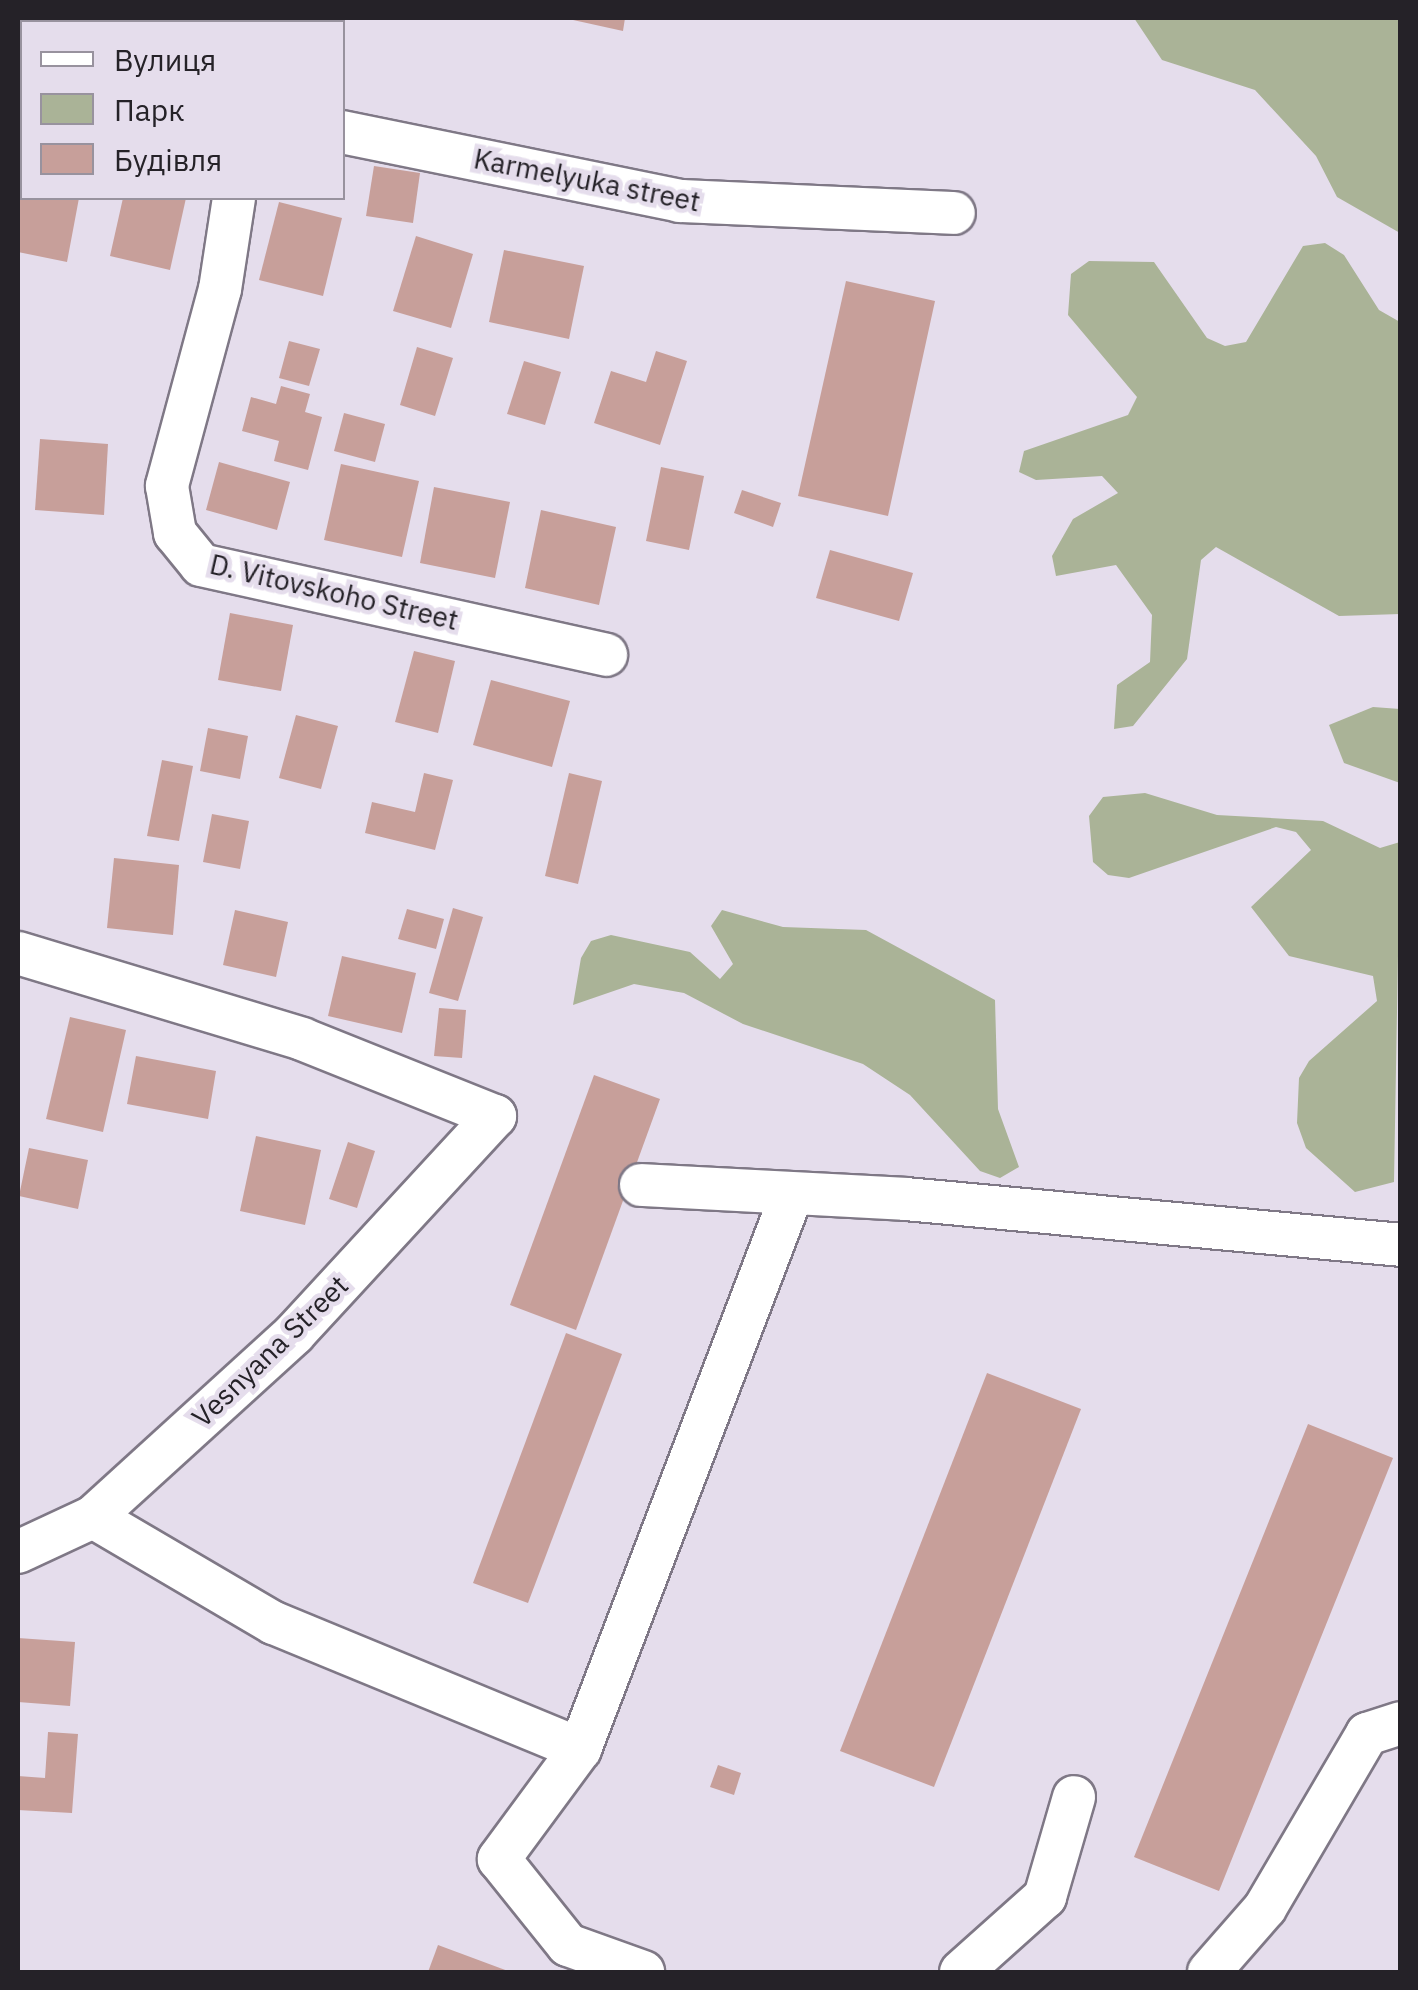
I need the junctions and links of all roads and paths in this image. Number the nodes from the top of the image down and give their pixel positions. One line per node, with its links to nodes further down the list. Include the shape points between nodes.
1 (345, 133): 3 (street, Karmelyuka street, via 680,201)
2 (234, 200): 4 (street, D. Vitovskoho Street, via 220,289 167,486 184,544 201,564)
3 (954, 212)
4 (606, 655)
5 (18, 953): 9 (street, Vesnyana Street, via 302,1039 495,1116 294,1334)
6 (640, 1185): 7 (street)
7 (790, 1199): 8 (street, via 906,1198); 12 (street)
8 (1400, 1245)
9 (93, 1517): 10 (street, Vesnyana Street); 12 (street, via 274,1623)
10 (18, 1552)
11 (1400, 1722): 17 (street, via 1367,1734 1265,1908)
12 (580, 1749): 14 (street, via 499,1859)
13 (1074, 1796): 16 (street, via 1045,1896)
14 (563, 1959): 15 (street)
15 (643, 1972)
16 (960, 1972)
17 (1209, 1972)

